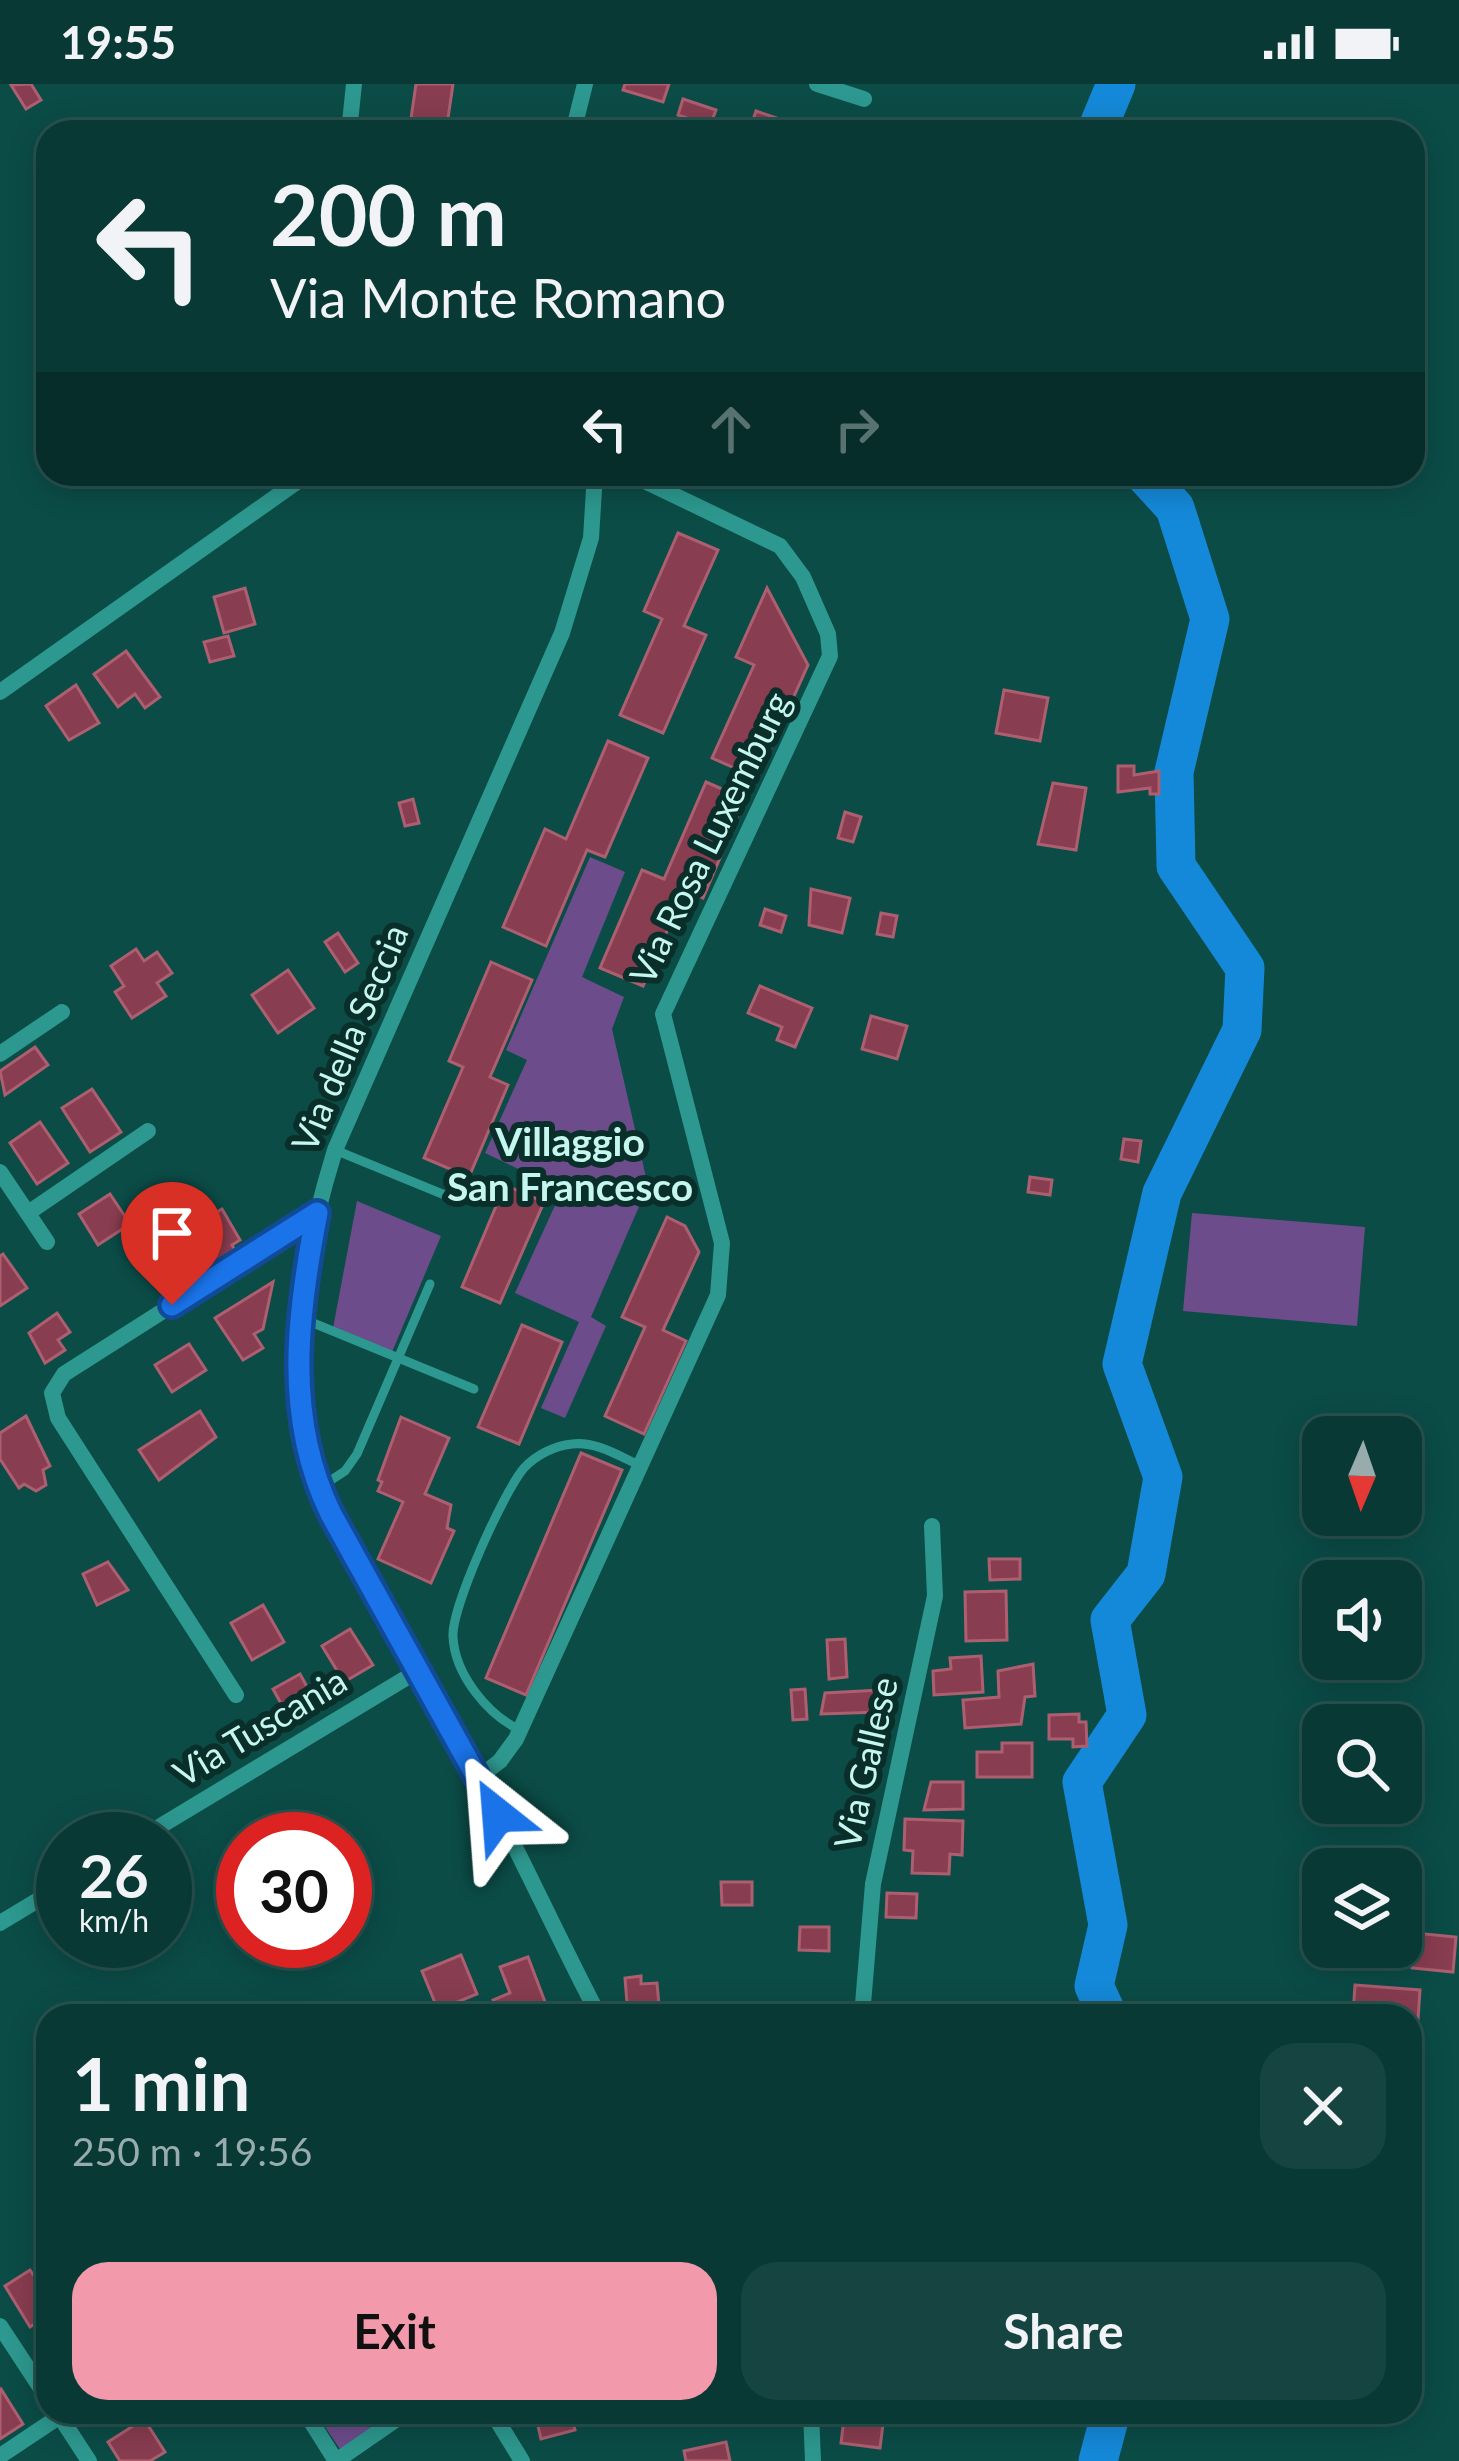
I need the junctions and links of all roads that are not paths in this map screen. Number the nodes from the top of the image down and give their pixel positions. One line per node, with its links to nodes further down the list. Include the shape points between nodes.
1 (354, 84): 5 (street)
2 (585, 84): 6 (street)
3 (817, 84): 4 (street)
4 (865, 99)
5 (350, 120)
6 (576, 120)
7 (291, 486): 10 (street)
8 (594, 486): 14 (street, Via della Seccia, via 591,538 562,632)
9 (656, 486): 24 (street, Via Rosa Luxemburg, via 780,546 799,569 831,651 664,1009 724,1272)
10 (0, 692)
11 (62, 1012): 12 (street)
12 (0, 1054)
13 (148, 1131): 17 (street)
14 (335, 1150): 16 (lane); 18 (street, Via della Seccia)
15 (0, 1172): 17 (street)
16 (452, 1198)
17 (28, 1213): 19 (street)
18 (317, 1213): 21 (street, Via della Seccia); 28 (street, via 64,1374 52,1393 58,1418)
19 (47, 1242)
20 (430, 1284): 22 (lane)
21 (301, 1318): 22 (lane); 25 (street, Via della Seccia, via 300,1415)
22 (398, 1358): 23 (lane); 25 (lane, via 353,1460)
23 (474, 1389)
24 (641, 1466): 29 (street, Via Rosa Luxemburg); 29 (lane, via 569,1444 534,1459 510,1490 452,1637 481,1700)
25 (319, 1488): 27 (street, Via della Seccia)
26 (932, 1526): 35 (street, Via Gallese, via 933,1610 871,1896)
27 (416, 1672): 30 (street, Via della Seccia); 31 (street, Via Tuscania)
28 (236, 1696)
29 (520, 1730): 30 (street, Via Rosa Luxemburg, via 505,1756)
30 (478, 1777): 34 (street, Via della Seccia)
31 (184, 1812)
32 (36, 1901): 33 (street)
33 (0, 1923)
34 (593, 2004)
35 (863, 2004)
36 (0, 2326): 37 (street)
37 (36, 2380)
38 (45, 2424): 44 (street)
39 (67, 2424): 45 (street)
40 (313, 2424): 46 (street)
41 (390, 2424): 46 (street)
42 (499, 2424): 47 (street)
43 (811, 2424): 48 (street)
44 (0, 2456)
45 (89, 2461)
46 (336, 2461)
47 (522, 2461)
48 (813, 2461)

